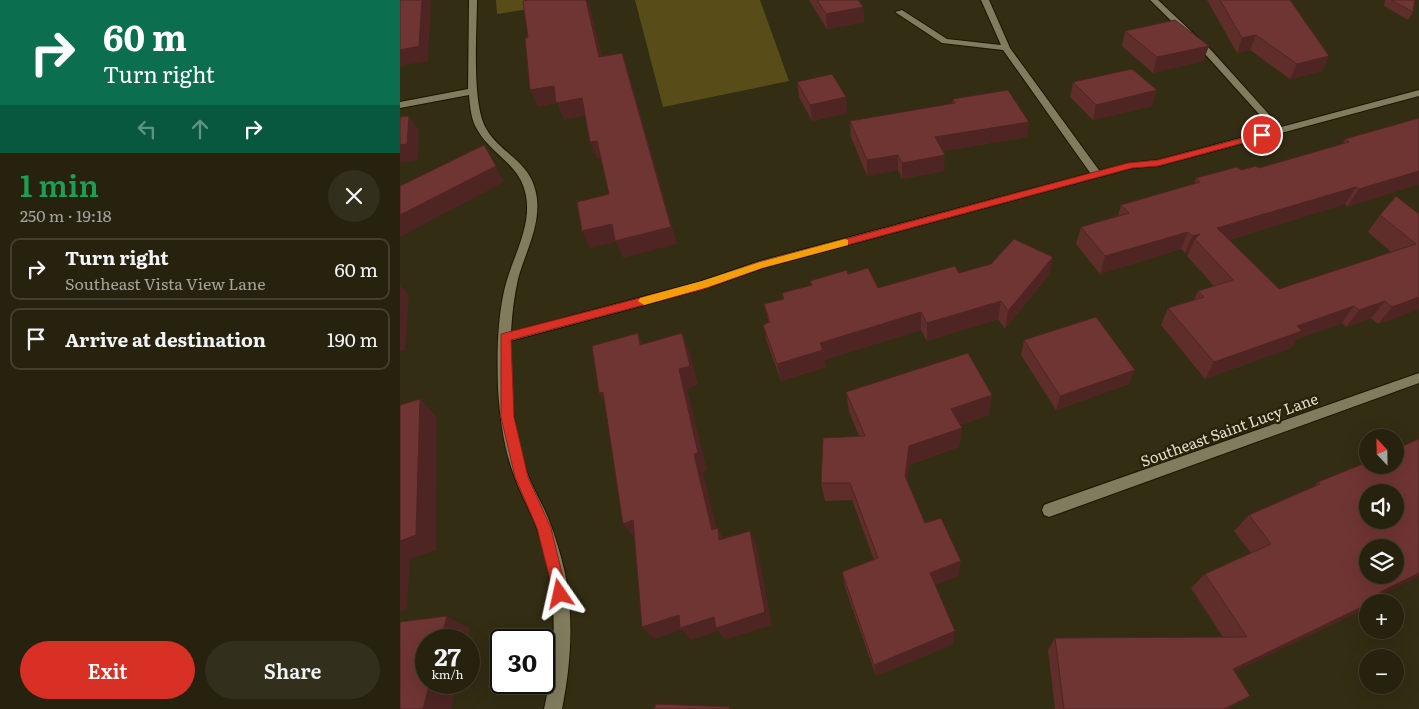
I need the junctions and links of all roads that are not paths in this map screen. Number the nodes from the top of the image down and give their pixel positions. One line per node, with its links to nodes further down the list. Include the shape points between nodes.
1 (473, 0): 6 (street)
2 (985, 0): 5 (street)
3 (1154, 0): 9 (street, via 1208,52)
4 (899, 12): 5 (street, via 944,41)
5 (1006, 48): 10 (street)
6 (474, 91): 8 (street); 11 (street, via 477,120 485,137 503,150 526,176 532,198 531,218 509,290)
7 (1419, 93): 9 (street)
8 (400, 105)
9 (1279, 131): 10 (street, via 1158,163 1132,165)
10 (1097, 175): 11 (street, via 760,265 704,285)
11 (505, 338): 14 (street, via 508,417 521,477 544,528 557,578 564,626 560,679)
12 (1419, 378): 13 (street, Southeast Saint Lucy Lane)
13 (1049, 510)
14 (553, 709)

